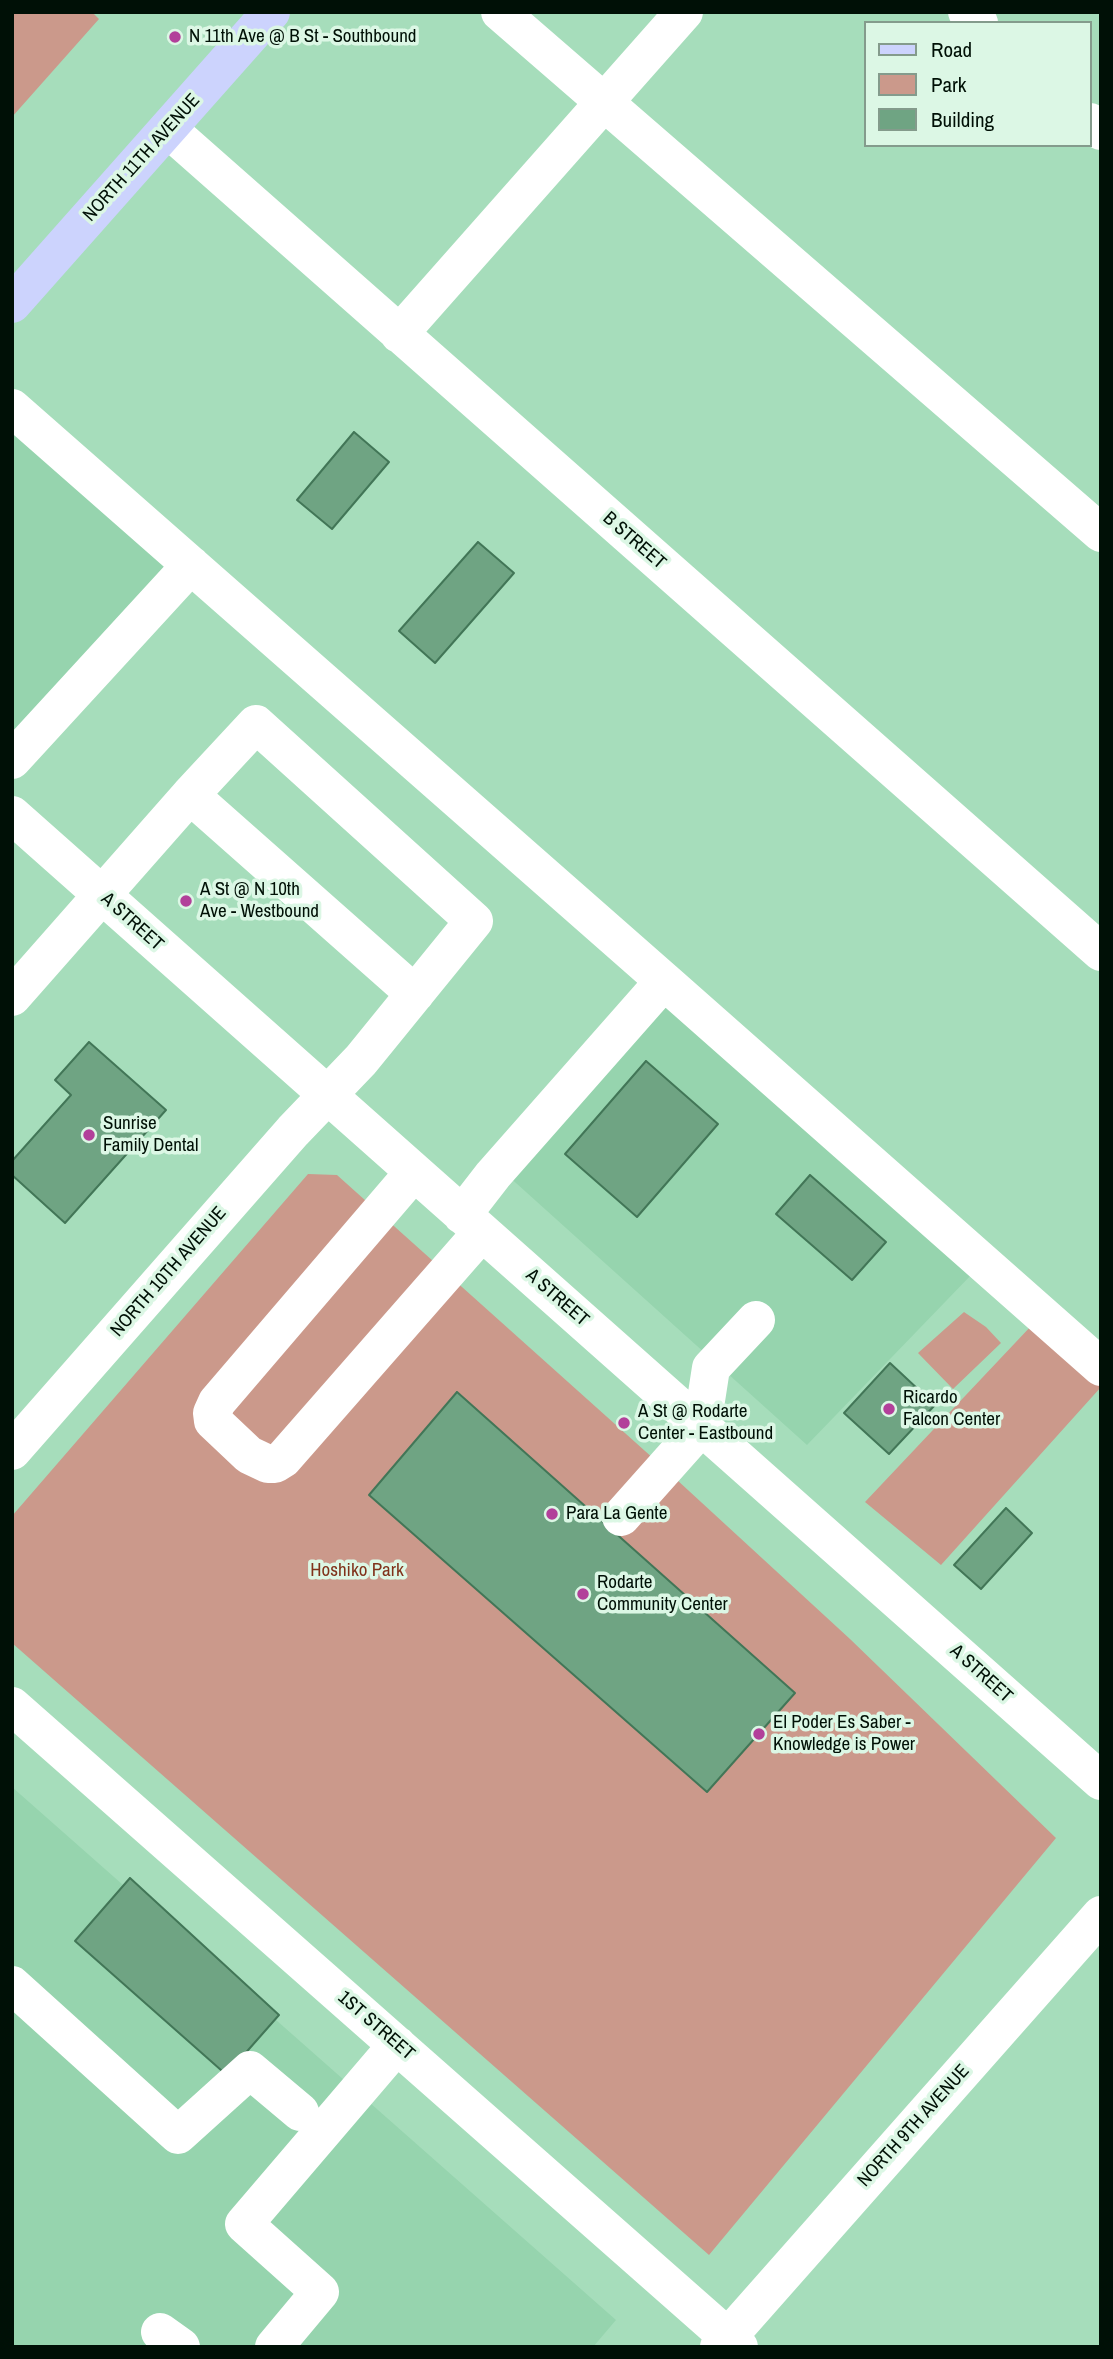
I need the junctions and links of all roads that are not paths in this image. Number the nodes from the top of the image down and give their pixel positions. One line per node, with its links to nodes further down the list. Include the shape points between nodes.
1 (271, 12): 5 (main road, NORTH 11TH AVENUE)
2 (500, 12): 4 (street)
3 (684, 12): 4 (street)
4 (605, 103): 7 (street); 9 (street)
5 (168, 129): 6 (main road, NORTH 11TH AVENUE); 7 (street, B STREET)
6 (12, 304)
7 (399, 334): 15 (street, B STREET)
8 (12, 408): 10 (street)
9 (1101, 533)
10 (191, 565): 11 (street); 16 (street)
11 (12, 760)
12 (190, 795): 14 (street); 17 (street); 17 (street, NORTH 10TH AVENUE, via 257,724 474,921)
13 (12, 815): 14 (street, A STREET)
14 (101, 895): 18 (street); 19 (street, A STREET)
15 (1101, 952)
16 (664, 981): 21 (street, via 493,1175); 23 (street)
17 (415, 994): 19 (street, NORTH 10TH AVENUE)
18 (12, 997)
19 (327, 1094): 20 (street, A STREET); 25 (street, NORTH 10TH AVENUE)
20 (414, 1172): 21 (street, A STREET); 21 (street, via 217,1402 213,1422 249,1455 268,1464 283,1459)
21 (472, 1223): 24 (street, A STREET)
22 (756, 1320): 24 (street, via 711,1368)
23 (1101, 1367)
24 (702, 1426): 26 (street); 28 (street, A STREET)
25 (12, 1451)
26 (621, 1517)
27 (12, 1706): 31 (street, 1ST STREET)
28 (1101, 1781)
29 (1101, 1916): 33 (street, NORTH 9TH AVENUE)
30 (12, 1985): 32 (street, via 178,2135 250,2070)
31 (397, 2045): 33 (street, 1ST STREET); 34 (street, via 244,2224 320,2292)
32 (300, 2112)
33 (728, 2343)
34 (274, 2347)

